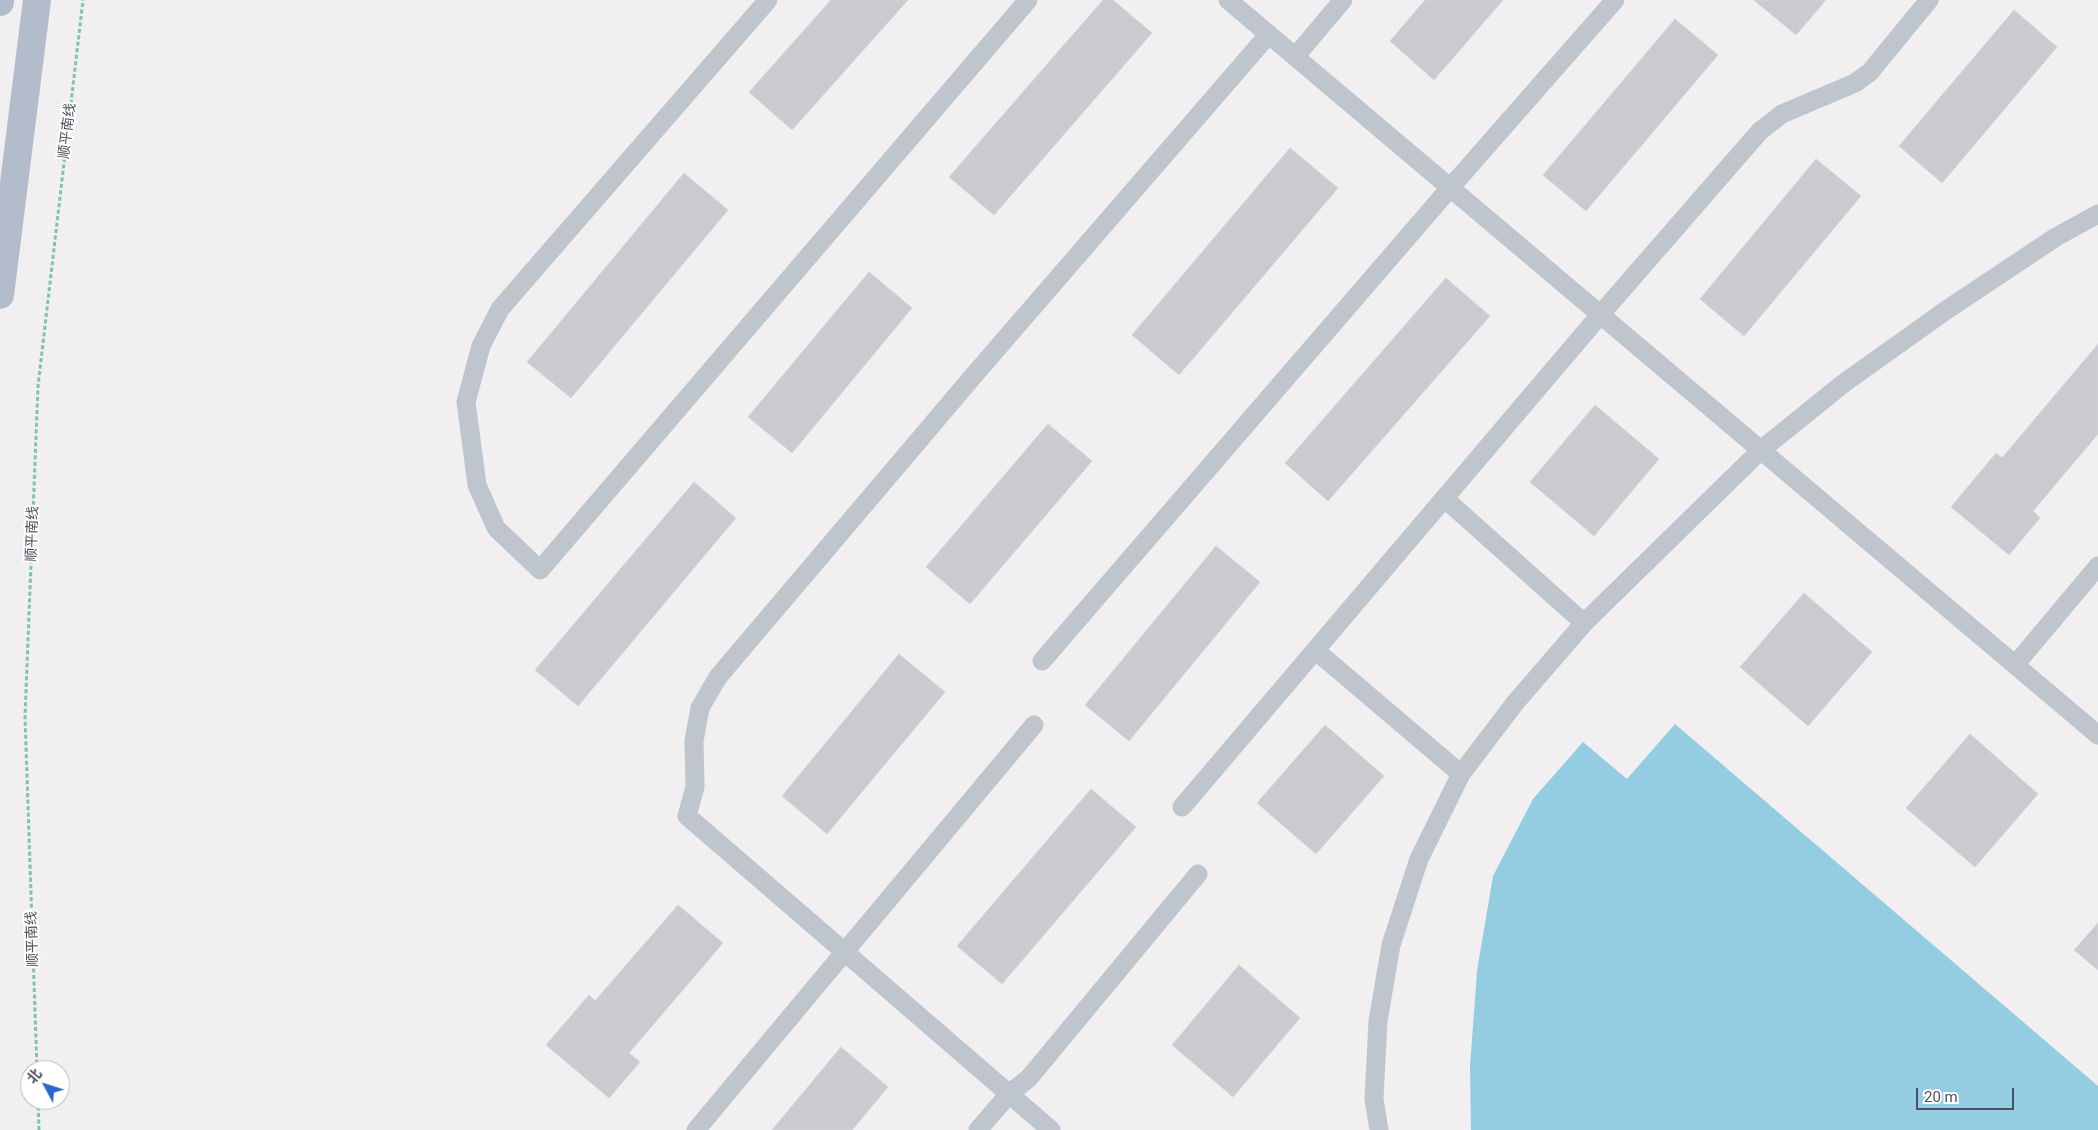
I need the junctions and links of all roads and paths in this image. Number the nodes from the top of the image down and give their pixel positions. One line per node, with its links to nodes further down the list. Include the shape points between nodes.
1 (37, 0): 13 (main road)
2 (83, 0): 28 (path, 顺平南线, via 38,386 25,716)
3 (768, 0): 4 (lane, via 500,309 481,346 466,402 477,485 496,528 540,570)
4 (1028, 0)
5 (1228, 0): 9 (lane)
6 (1343, 0): 10 (lane)
7 (1615, 0): 11 (lane)
8 (1929, 0): 14 (lane, via 1870,72 1855,83 1782,114 1760,130)
9 (1269, 34): 10 (lane); 27 (lane, via 725,669 700,708 694,741 695,787 687,816)
10 (1295, 57): 11 (lane)
11 (1450, 188): 14 (lane); 20 (lane)
12 (2098, 214): 15 (lane, via 2056,237 1945,311 1844,383)
13 (0, 295)
14 (1600, 315): 15 (lane); 16 (lane)
15 (1761, 450): 18 (lane); 21 (lane)
16 (1444, 498): 18 (lane); 19 (lane)
17 (2098, 566): 21 (lane)
18 (1584, 624): 24 (lane, via 1515,703)
19 (1315, 650): 24 (lane); 25 (lane)
20 (1042, 661)
21 (2015, 665): 23 (lane)
22 (1034, 725): 27 (lane)
23 (2098, 735)
24 (1461, 774): 35 (lane, via 1419,859 1391,945 1378,1030 1374,1099)
25 (1182, 807)
26 (1198, 874): 29 (lane, via 1029,1078)
27 (844, 952): 29 (lane); 32 (lane)
28 (37, 1060)
29 (1009, 1094): 33 (lane); 34 (lane)
30 (38, 1110): 31 (path)
31 (39, 1130)
32 (696, 1130)
33 (978, 1130)
34 (1051, 1130)
35 (1379, 1130)

